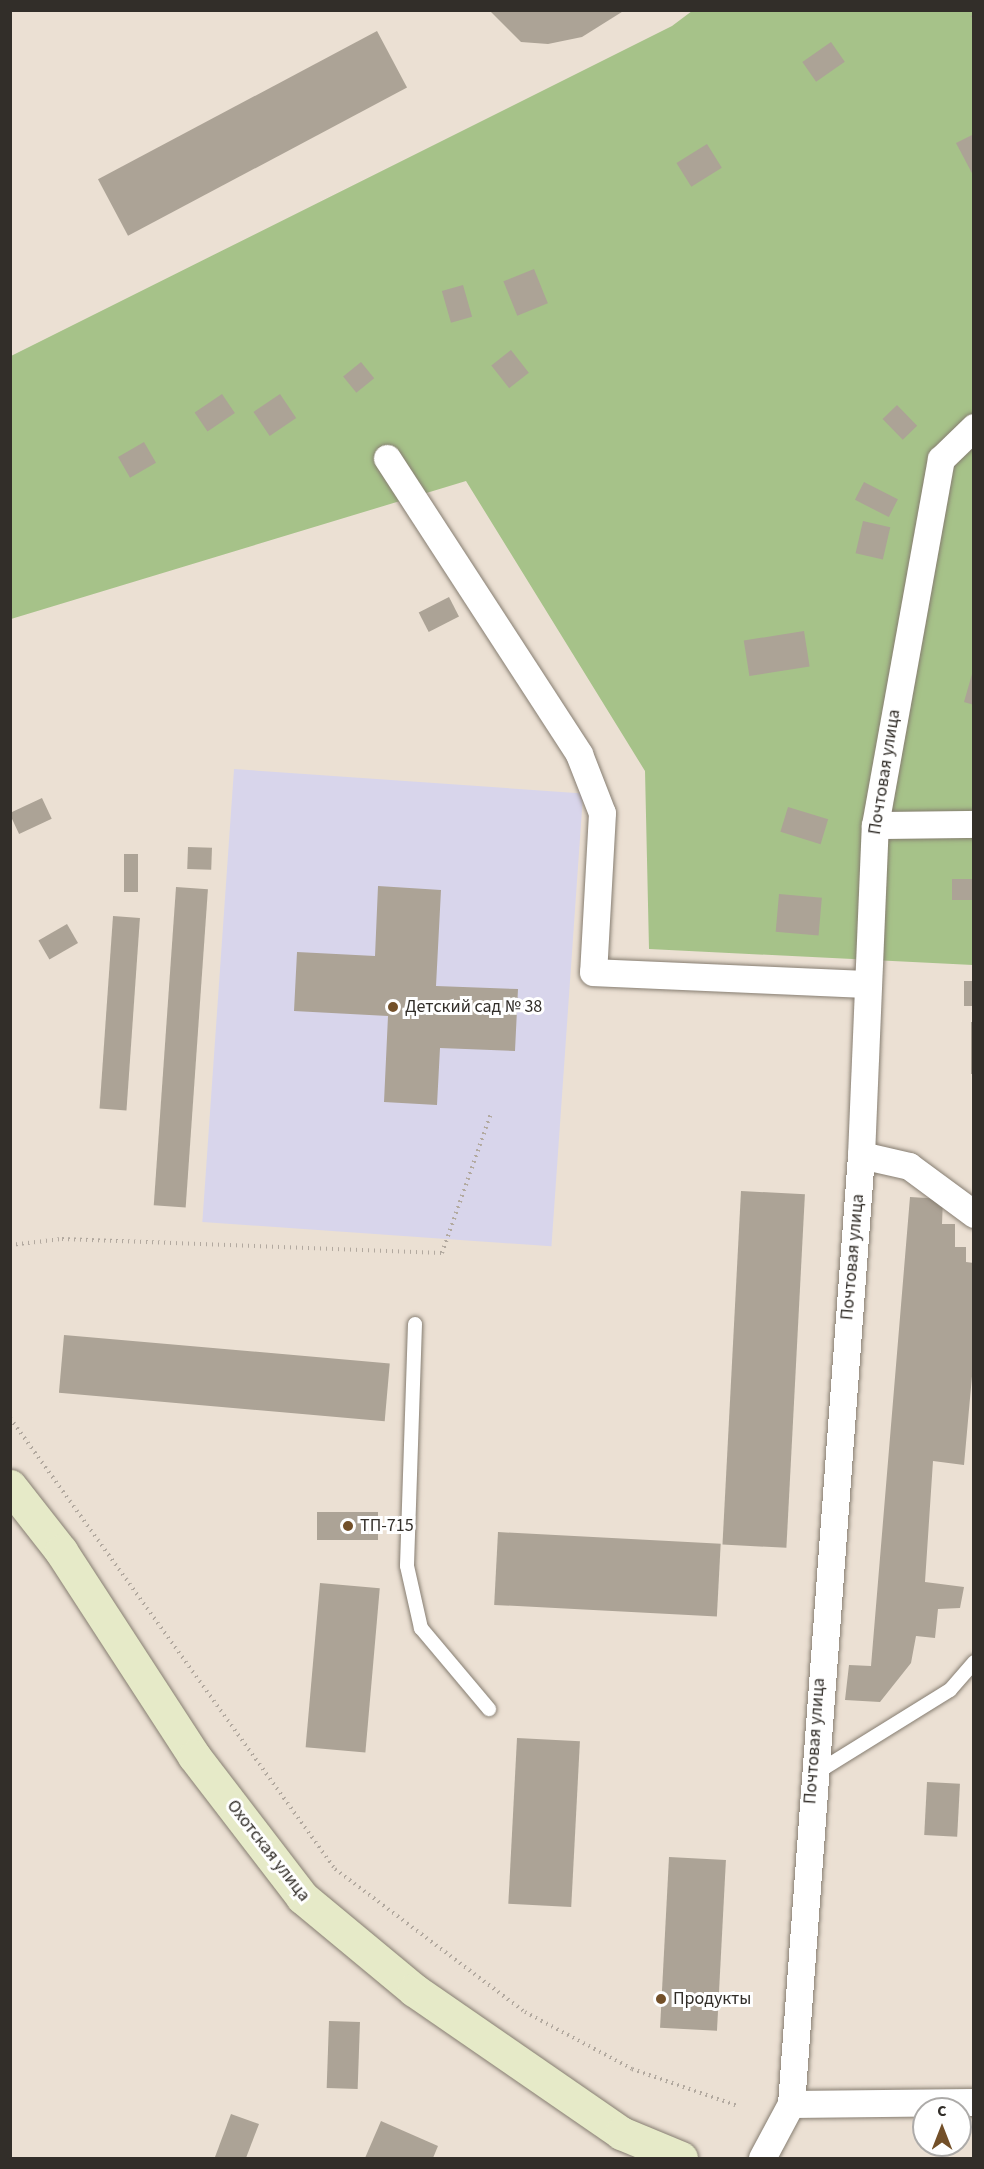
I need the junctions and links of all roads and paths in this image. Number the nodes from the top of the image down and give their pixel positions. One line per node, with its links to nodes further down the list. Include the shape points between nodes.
1 (969, 10): 2 (path)
2 (974, 18)
3 (974, 427): 6 (street, Почтовая улица, via 941,459)
4 (387, 458): 7 (street, via 579,754 602,813 593,972)
5 (974, 824): 6 (street)
6 (875, 825): 7 (street, Почтовая улица)
7 (864, 984): 9 (street, Почтовая улица)
8 (491, 1113): 11 (path, via 442,1253 62,1239)
9 (861, 1155): 10 (street, via 909,1166); 17 (street, Почтовая улица)
10 (974, 1214)
11 (10, 1245)
12 (415, 1324): 16 (lane, via 407,1566 421,1628)
13 (10, 1418): 20 (path, via 335,1869 525,2012 632,2069)
14 (10, 1486): 21 (street, Охотская улица, via 61,1551 194,1756 302,1897 414,1990 621,2133)
15 (974, 1662): 17 (lane, via 950,1690)
16 (489, 1709)
17 (811, 1776): 19 (street, Почтовая улица)
18 (974, 2102): 19 (street)
19 (791, 2104): 22 (street)
20 (738, 2106)
21 (681, 2158)
22 (762, 2158)

